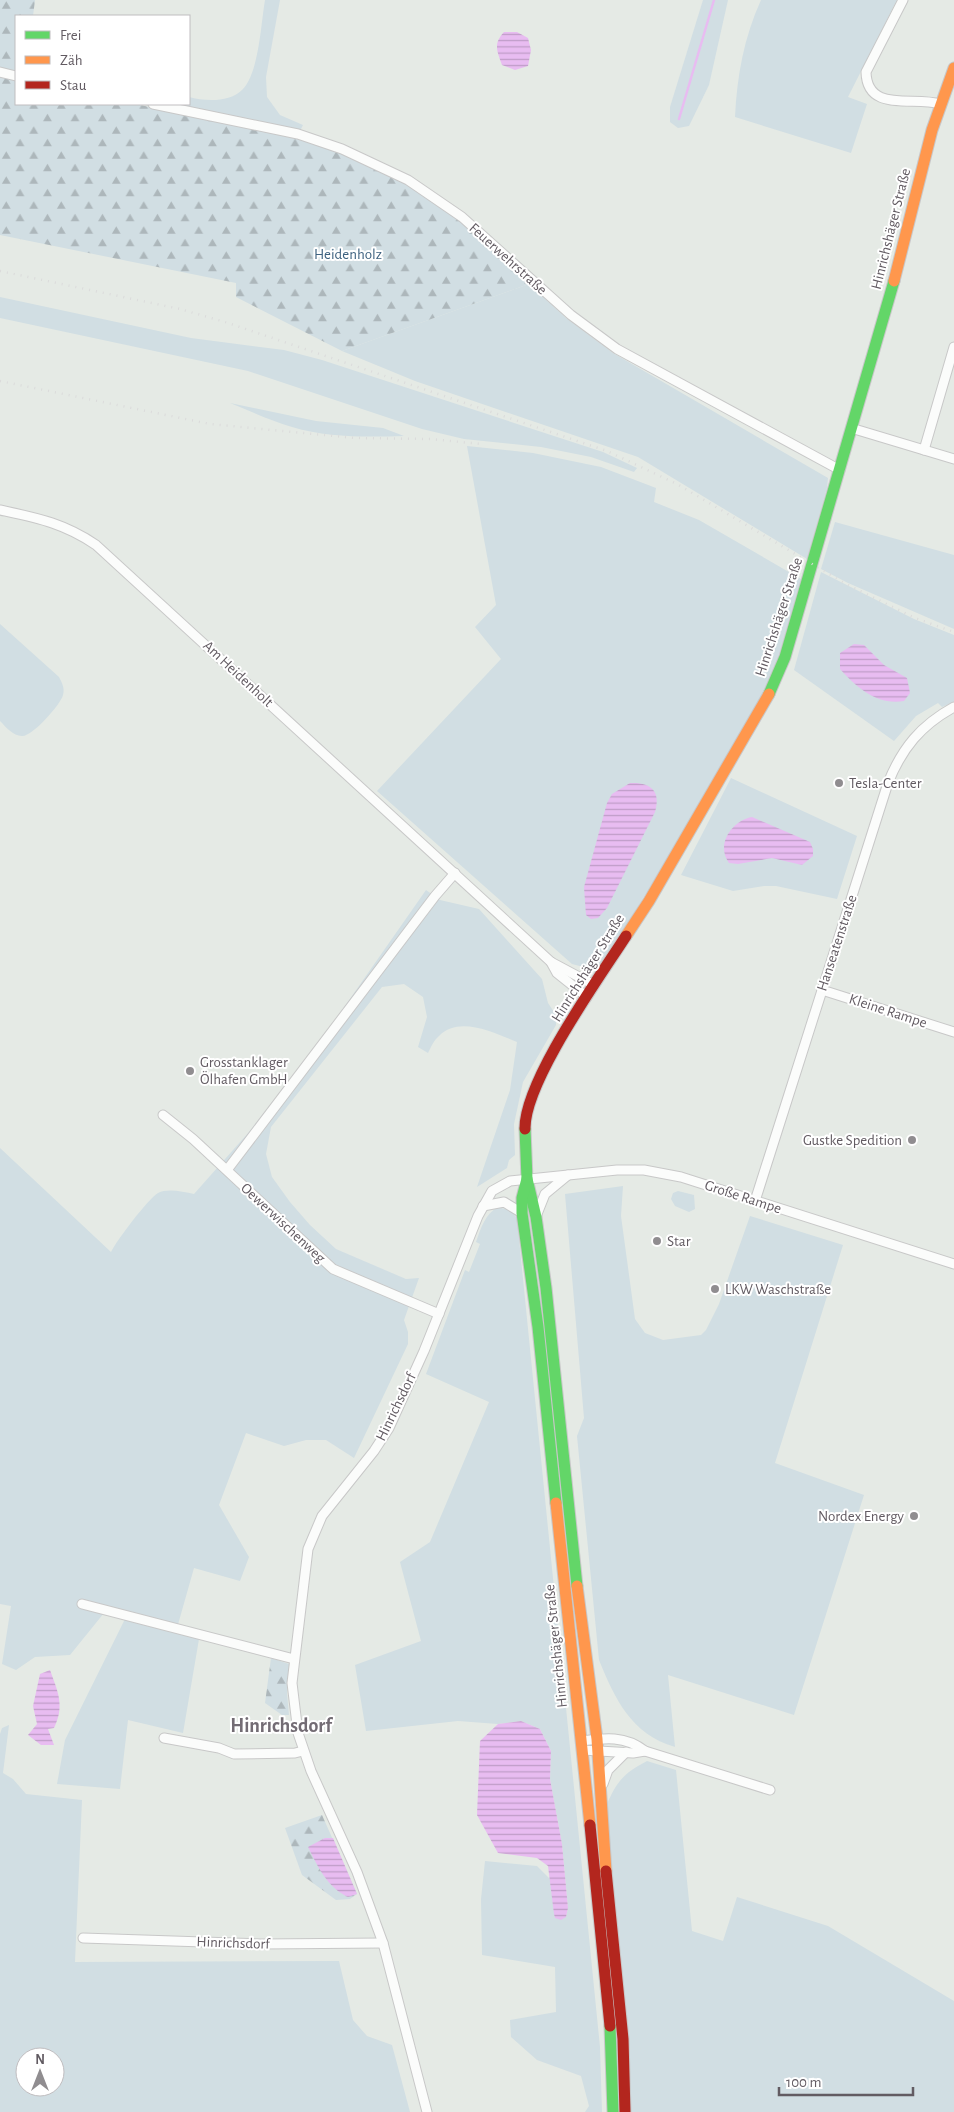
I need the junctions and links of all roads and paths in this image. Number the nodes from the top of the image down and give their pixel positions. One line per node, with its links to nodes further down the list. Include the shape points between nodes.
1 (903, 0): 5 (street, via 866,72 866,84 870,92 881,98 927,100)
2 (954, 68): 5 (main road, Hinrichshäger Straße)
3 (0, 72): 4 (street)
4 (15, 76)
5 (940, 104): 8 (main road, Hinrichshäger Straße)
6 (158, 105): 11 (street, Feuerwehrstraße, via 298,134 342,149 408,180 462,217 571,316 617,349)
7 (954, 347): 9 (street)
8 (852, 428): 9 (street); 11 (main road, Hinrichshäger Straße)
9 (924, 450): 10 (street)
10 (954, 459)
11 (840, 470): 16 (main road, Hinrichshäger Straße, via 772,688 649,901)
12 (0, 510): 14 (street, Am Heidenholt, via 52,521 96,544)
13 (954, 708): 17 (street, Hanseatenstraße, via 927,724 896,764)
14 (455, 873): 15 (street, Am Heidenholt); 21 (street)
15 (550, 962): 16 (street, Am Heidenholt); 18 (street, Am Heidenholt, via 557,973)
16 (594, 986): 18 (main road, Hinrichshäger Straße)
17 (822, 990): 19 (street, Kleine Rampe); 24 (street, Hanseatenstraße)
18 (587, 997): 23 (main road, Hinrichshäger Straße, via 532,1092 524,1126)
19 (954, 1032)
20 (165, 1113): 21 (street, Oewerwischenweg)
21 (227, 1170): 29 (street, Oewerwischenweg, via 333,1269)
22 (568, 1175): 23 (street, Große Rampe); 24 (street, Große Rampe, via 617,1170 659,1172); 27 (street, via 546,1194)
23 (526, 1179): 25 (street, Hinrichsdorf, via 501,1185 492,1191); 26 (main road, Hinrichshäger Straße); 27 (main road, Hinrichshäger Straße)
24 (755, 1201): 28 (street, Große Rampe)
25 (483, 1206): 26 (street, via 504,1202); 29 (street, Hinrichsdorf)
26 (522, 1213): 34 (main road, Hinrichshäger Straße, via 538,1327)
27 (536, 1217): 33 (main road, Hinrichshäger Straße)
28 (954, 1264)
29 (439, 1314): 31 (street, Hinrichsdorf, via 389,1428 322,1516 310,1539 304,1563)
30 (82, 1604): 31 (street)
31 (294, 1659): 35 (street, Hinrichsdorf, via 292,1698)
32 (164, 1738): 35 (street, via 219,1748 234,1754)
33 (597, 1739): 34 (street); 36 (main road, Hinrichshäger Straße); 38 (street, via 618,1739 636,1744)
34 (581, 1745): 36 (street); 44 (main road, Hinrichshäger Straße, via 611,2032)
35 (303, 1751): 42 (street, Hinrichsdorf, via 357,1872)
36 (598, 1751): 37 (street); 40 (main road, Hinrichshäger Straße)
37 (626, 1752): 38 (street); 40 (street, via 608,1770)
38 (645, 1752): 39 (street)
39 (770, 1790)
40 (601, 1791): 45 (main road, Hinrichshäger Straße, via 602,1839 623,2039)
41 (83, 1938): 42 (street, Hinrichsdorf)
42 (383, 1944): 43 (street, Hinrichsdorf)
43 (427, 2112)
44 (613, 2112)
45 (625, 2112)

